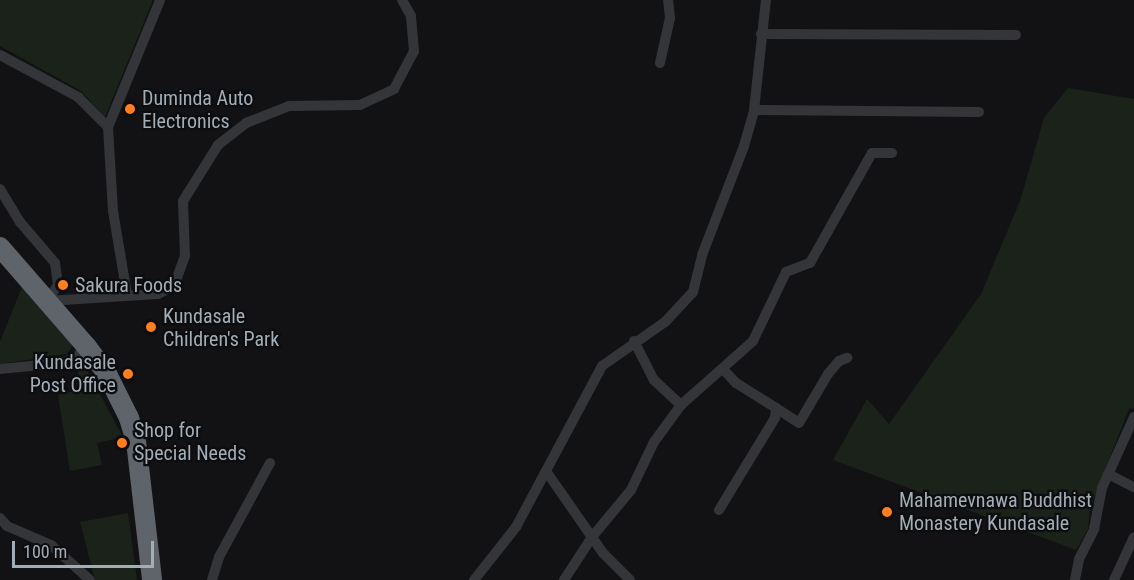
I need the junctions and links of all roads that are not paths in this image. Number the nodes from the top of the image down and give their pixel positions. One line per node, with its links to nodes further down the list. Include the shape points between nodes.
1 (160, 0): 11 (street)
2 (402, 0): 15 (street, via 411,16 414,51 394,89 360,105 289,106 246,123 231,134 218,145 183,201 185,256 174,286 158,294)
3 (668, 0): 8 (street, via 670,18)
4 (766, 0): 5 (street)
5 (761, 34): 6 (street); 9 (street)
6 (1016, 35)
7 (0, 55): 11 (street, via 78,97)
8 (660, 63)
9 (754, 110): 10 (street); 17 (street, via 702,255 693,292 665,322)
10 (979, 112)
11 (108, 127): 15 (street, via 113,211)
12 (892, 153): 21 (street, via 872,153 810,263 786,272 753,341)
13 (0, 189): 16 (street, via 20,222 55,263 58,285)
14 (0, 247): 16 (highway)
15 (127, 295): 16 (street)
16 (47, 301): 18 (highway)
17 (634, 341): 22 (street, via 654,380); 26 (street, via 602,366)
18 (87, 346): 20 (street, via 75,358 62,363); 34 (highway, via 118,395 136,441)
19 (847, 358): 23 (street, via 828,374 800,423)
20 (0, 369)
21 (724, 370): 22 (street); 23 (street, via 736,383)
22 (681, 405): 31 (street, via 654,442 631,490)
23 (776, 408): 29 (street, via 775,418)
24 (1134, 417): 27 (street)
25 (270, 463): 35 (street, via 219,556)
26 (546, 471): 31 (street); 36 (street, via 516,527)
27 (1108, 474): 28 (street); 39 (street)
28 (1134, 487)
29 (719, 510)
30 (0, 518): 33 (street, via 7,526 51,545)
31 (592, 537): 37 (street); 38 (street)
32 (1134, 537): 40 (street)
33 (90, 580)
34 (152, 580)
35 (212, 580)
36 (474, 580)
37 (564, 580)
38 (630, 580)
39 (1075, 580)
40 (1114, 580)

